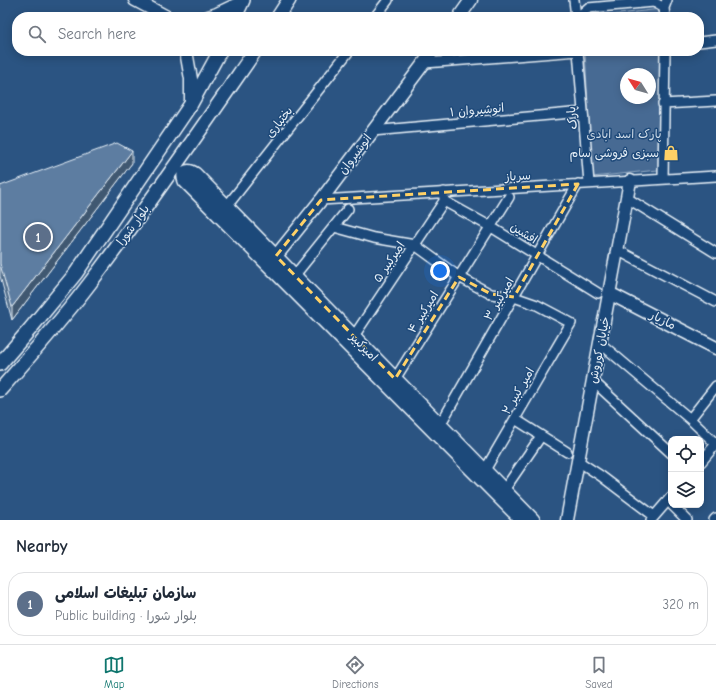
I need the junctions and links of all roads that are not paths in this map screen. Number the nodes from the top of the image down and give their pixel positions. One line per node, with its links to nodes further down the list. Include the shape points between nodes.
1 (135, 0): 8 (street)
2 (289, 0): 11 (main road)
3 (388, 0): 12 (street)
4 (471, 0): 13 (street)
5 (574, 0): 14 (street)
6 (242, 1): 9 (street); 10 (main road)
7 (665, 8): 15 (street, via 654,2 588,8)
8 (158, 12)
9 (221, 12)
10 (237, 12)
11 (281, 12)
12 (379, 12)
13 (463, 12)
14 (576, 12)
15 (583, 12)
16 (716, 40): 17 (street)
17 (704, 41)
18 (187, 56): 28 (street, via 191,79)
19 (217, 56): 28 (main road, بلوار شورا)
20 (251, 56): 32 (main road, بلوار شورا)
21 (345, 56): 44 (street, بختیاری)
22 (430, 56): 26 (street, انوشیروان)
23 (514, 56): 26 (street)
24 (578, 56): 30 (street, پارک)
25 (665, 56): 29 (street)
26 (425, 63): 31 (street, انوشیروان)
27 (716, 101): 29 (street)
28 (191, 104): 61 (main road, بلوار شورا, via 76,273)
29 (663, 104): 34 (street)
30 (583, 112): 31 (street, انوشیروان ۱); 38 (street, پارک)
31 (372, 131): 43 (street, انوشیروان)
32 (186, 151): 35 (main road, بلوار شورا); 36 (main road)
33 (716, 176): 34 (street, سرباز)
34 (663, 179): 37 (street, سرباز)
35 (166, 180): 36 (main road); 65 (main road, بلوار شورا, via 89,284 43,342)
36 (192, 180): 44 (main road, امیرکبیر); 70 (main road, امیرکبیر)
37 (630, 181): 38 (street, سرباز); 42 (street, خیابان کوروش)
38 (589, 183): 39 (street, سرباز)
39 (578, 184): 40 (street, سرباز); 52 (street, امیرکبیر ۳)
40 (444, 197): 43 (street, سرباز); 47 (street, افشین); 48 (street, امیرکبیر ۵)
41 (509, 197): 47 (street, امیرکبیر ۴)
42 (627, 198): 49 (street, خیابان کوروش); 50 (street)
43 (321, 200): 51 (street, انوشیروان)
44 (227, 206): 51 (main road, امیرکبیر)
45 (348, 209): 46 (street)
46 (334, 227): 48 (street, via 374,238); 53 (street)
47 (491, 227): 52 (street, افشین); 54 (street, امیرکبیر ۴)
48 (415, 245): 54 (street); 58 (street, امیرکبیر ۵)
49 (617, 250): 55 (street, خیابان کوروش); 57 (street)
50 (716, 253)
51 (276, 256): 53 (main road, امیرکبیر)
52 (538, 256): 55 (street, افشین); 56 (street, امیرکبیر ۳)
53 (295, 275): 58 (main road, امیرکبیر)
54 (459, 277): 56 (street, via 491,294); 62 (street, امیرکبیر ۴)
55 (604, 293): 59 (street, خیابان کوروش); 60 (street, مازیار)
56 (514, 297): 66 (street, امیر کبیر ۲, via 537,305 571,323); 68 (street, امیرکبیر ۳)
57 (716, 302)
58 (354, 336): 62 (main road, امیرکبیر)
59 (600, 343): 63 (street, خیابان کوروش); 67 (street)
60 (716, 348)
61 (0, 364)
62 (395, 379): 68 (main road, امیرکبیر)
63 (593, 381): 72 (street); 75 (street, خیابان کوروش)
64 (716, 386): 67 (street)
65 (0, 390)
66 (515, 419): 69 (street); 76 (street, امیر کبیر ۲)
67 (690, 419): 71 (street)
68 (440, 425): 70 (main road, امیرکبیر)
69 (541, 436): 73 (street); 77 (street)
70 (453, 444): 76 (main road, امیرکبیر); 81 (main road, امیرکبیر)
71 (716, 444): 74 (street)
72 (668, 450)
73 (567, 452)
74 (704, 458)
75 (578, 461): 80 (street); 83 (street, خیابان کوروش)
76 (485, 470): 77 (main road, امیرکبیر)
77 (504, 490): 82 (main road, امیرکبیر)
78 (668, 504): 80 (street)
79 (677, 508): 84 (street)
80 (653, 518)
81 (522, 520)
82 (533, 520)
83 (567, 520)
84 (688, 520)

